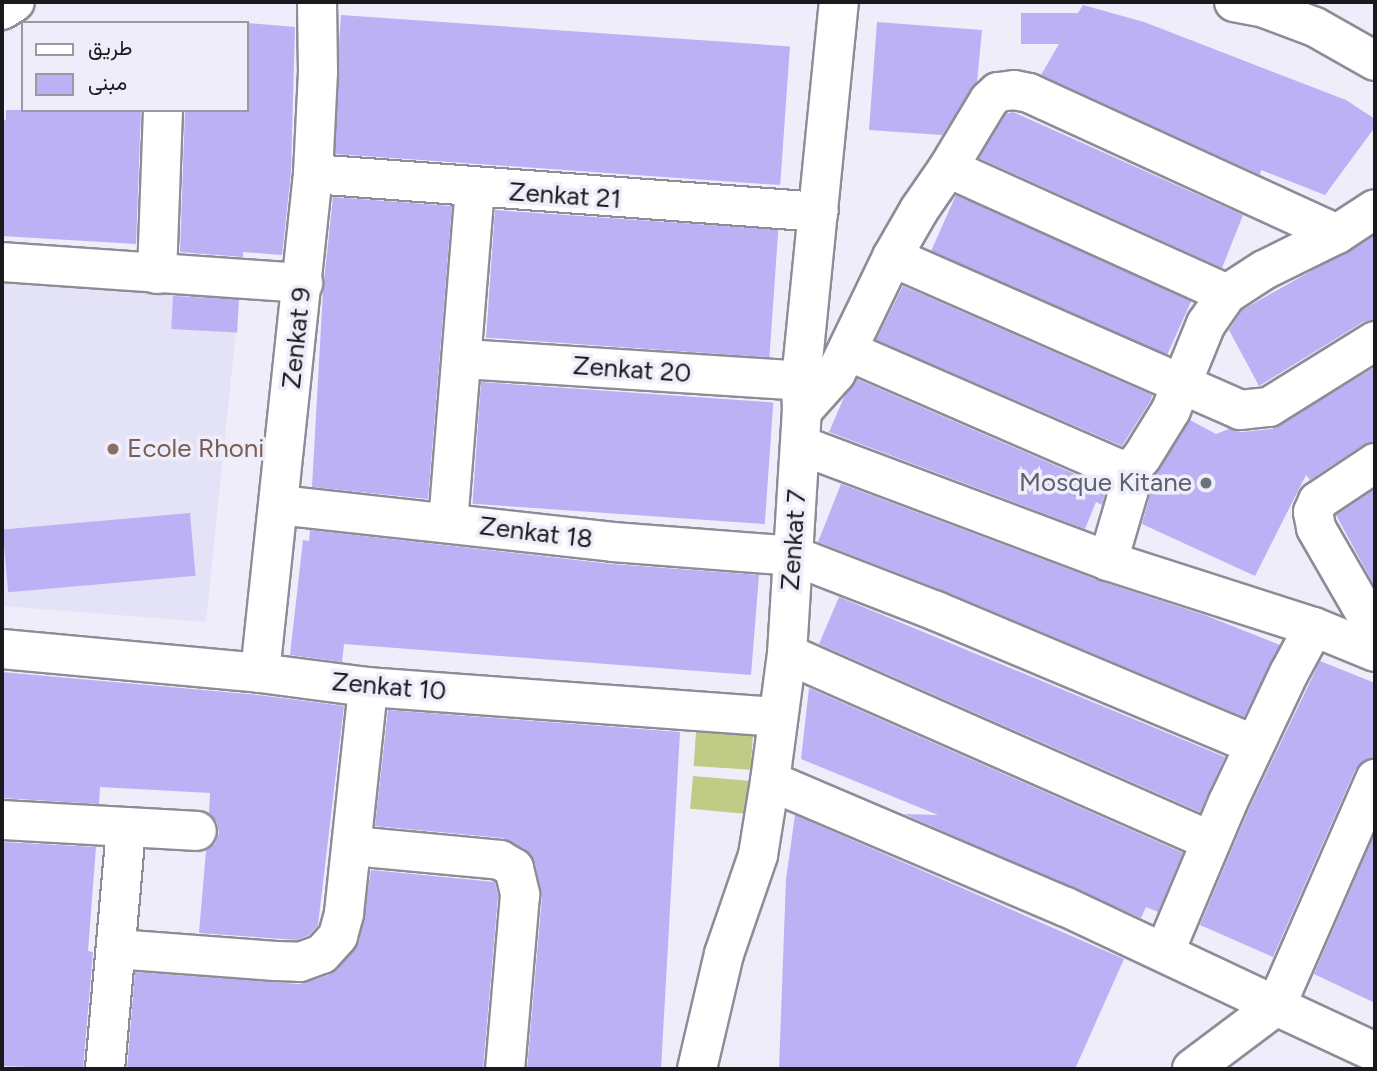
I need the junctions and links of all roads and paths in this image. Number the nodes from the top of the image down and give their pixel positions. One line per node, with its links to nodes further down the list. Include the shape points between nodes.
1 (15, 2): 5 (street)
2 (317, 2): 9 (street, Zenkat 9)
3 (839, 2): 12 (street, Zenkat 7)
4 (1254, 4): 6 (street, via 1315,27)
5 (2, 10)
6 (1375, 61)
7 (163, 112): 16 (street)
8 (948, 168): 13 (street, via 989,100 998,92 1014,90); 14 (street); 18 (street)
9 (313, 174): 10 (street, Zenkat 21); 17 (street, Zenkat 9)
10 (475, 189): 12 (street, Zenkat 21); 21 (street)
11 (1375, 209): 13 (street)
12 (819, 212): 23 (street, Zenkat 7)
13 (1338, 233): 18 (street, via 1274,264)
14 (892, 257): 20 (street); 22 (street)
15 (2, 262): 16 (street)
16 (157, 274): 17 (street)
17 (303, 283): 26 (street, Zenkat 9)
18 (1227, 294): 22 (street, via 1206,324)
19 (1375, 341): 22 (street, via 1269,407 1240,410)
20 (848, 351): 23 (street, via 821,393); 25 (street, via 1094,456 1117,468)
21 (464, 359): 23 (street, Zenkat 20); 27 (street)
22 (1184, 383): 25 (street, via 1157,435)
23 (801, 412): 28 (street, Zenkat 7); 29 (street, Zenkat 20)
24 (1375, 463): 30 (street, via 1318,502 1313,512 1316,528)
25 (1124, 479): 29 (street, via 1128,493 1125,511)
26 (279, 505): 27 (street, Zenkat 18); 36 (street, Zenkat 9)
27 (448, 523): 28 (street, Zenkat 18)
28 (794, 556): 35 (street, Zenkat 7); 39 (street, Zenkat 18)
29 (1108, 561): 31 (street, Zenkat 20)
30 (1366, 588): 32 (street)
31 (1314, 627): 34 (street, Zenkat 20); 39 (street)
32 (1375, 630)
33 (2, 649): 36 (street, Zenkat 10)
34 (1375, 652)
35 (787, 654): 38 (street, Zenkat 7); 45 (street)
36 (260, 673): 37 (street, Zenkat 10)
37 (368, 687): 38 (street, Zenkat 10); 46 (street)
38 (777, 717): 41 (street, Zenkat 7)
39 (1254, 745): 45 (street)
40 (1375, 779): 49 (street)
41 (770, 781): 48 (street); 53 (street, Zenkat 7, via 758,855 724,954)
42 (2, 820): 43 (street)
43 (126, 827): 44 (street); 47 (street)
44 (197, 831)
45 (1211, 841): 48 (street)
46 (353, 846): 47 (street, via 338,936 315,959 243,960); 52 (street, via 500,860 514,868 520,895)
47 (116, 949): 51 (street)
48 (1165, 951): 49 (street)
49 (1276, 1006): 50 (street); 54 (street)
50 (1372, 1040)
51 (105, 1069)
52 (505, 1069)
53 (697, 1069)
54 (1192, 1069)

